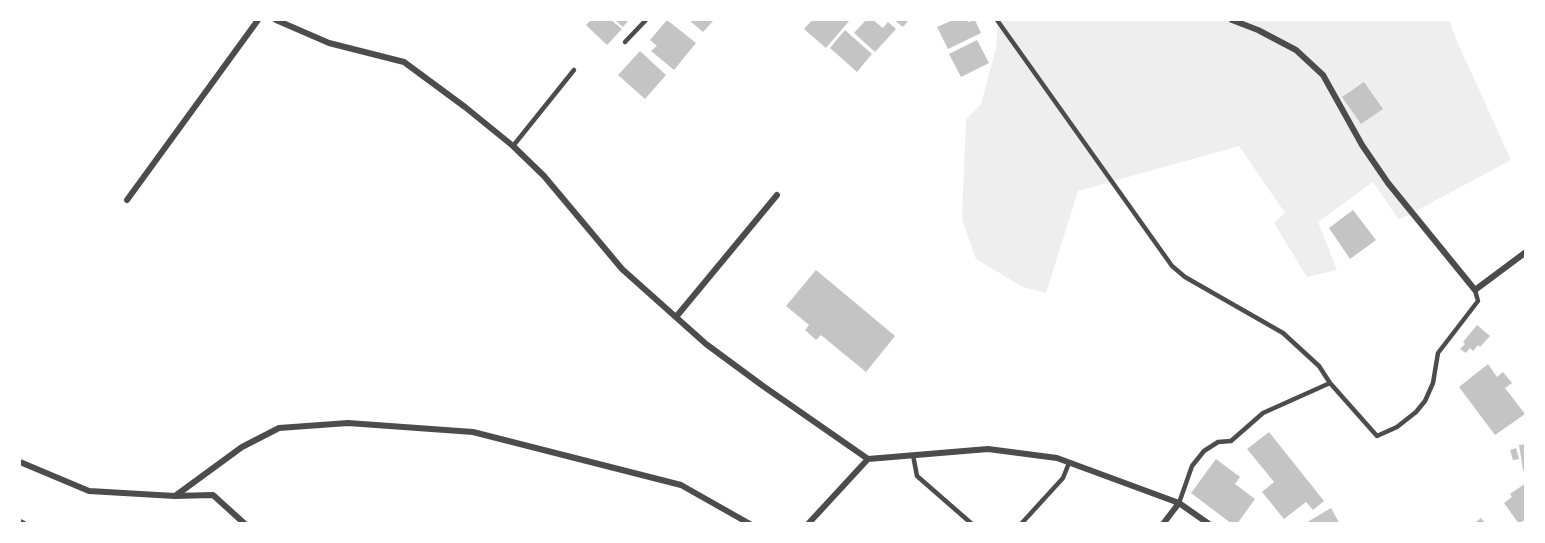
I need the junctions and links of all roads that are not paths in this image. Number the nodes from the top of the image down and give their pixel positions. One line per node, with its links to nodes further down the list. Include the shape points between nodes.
1 (258, 20): 10 (street)
2 (276, 20): 8 (street, via 329,43 404,62)
3 (646, 20): 6 (lane)
4 (997, 20): 14 (lane, via 1172,266 1282,333 1319,366)
5 (1232, 20): 12 (street, via 1296,50 1323,75 1388,183)
6 (625, 42)
7 (574, 70): 8 (lane)
8 (513, 146): 13 (street, via 544,176 622,269)
9 (777, 195): 13 (street)
10 (127, 200)
11 (1526, 252): 12 (street)
12 (1475, 290): 14 (lane, via 1478,301 1438,353 1433,383 1425,401 1397,428 1377,436)
13 (676, 317): 16 (street, via 706,344)
14 (1330, 383): 20 (lane, via 1263,413 1231,441 1218,442 1204,451 1192,466)
15 (913, 455): 16 (street); 18 (street, via 988,450 1057,458); 26 (lane, via 917,476)
16 (868, 459): 25 (street)
17 (20, 462): 19 (street, via 89,491)
18 (1069, 463): 20 (street); 27 (lane, via 1063,478)
19 (175, 496): 23 (street, via 213,495); 24 (street, via 242,447 279,428 348,423 473,432 681,485)
20 (1179, 503): 28 (street); 29 (street)
21 (20, 522): 22 (street)
22 (24, 524)
23 (245, 524)
24 (750, 524)
25 (807, 524)
26 (972, 524)
27 (1021, 524)
28 (1163, 524)
29 (1209, 524)

